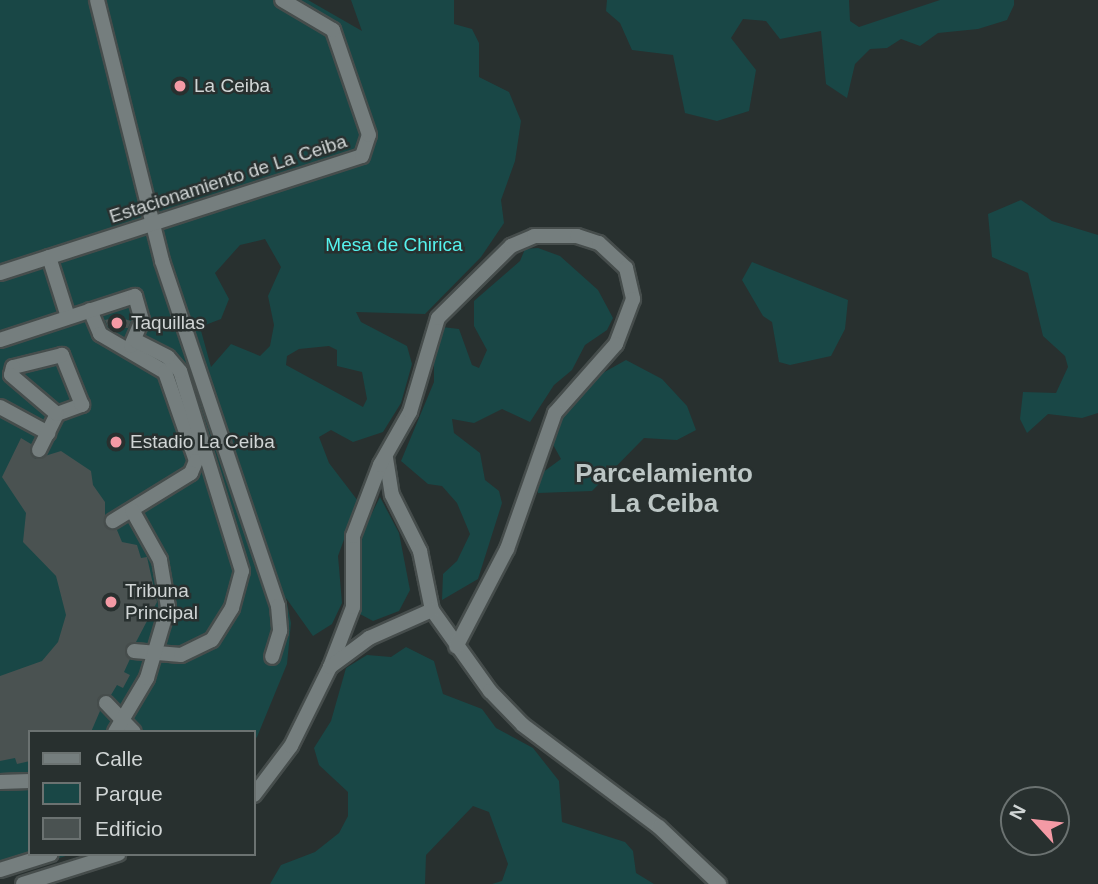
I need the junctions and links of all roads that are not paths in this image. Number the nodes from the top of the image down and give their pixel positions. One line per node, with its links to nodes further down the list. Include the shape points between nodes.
1 (97, 0): 3 (street)
2 (282, 0): 3 (street, Estacionamiento de La Ceiba, via 333,30 369,135 366,152)
3 (151, 224): 4 (street, Estacionamiento de La Ceiba); 21 (street, via 278,606 280,631)
4 (49, 257): 5 (street, Estacionamiento de La Ceiba); 7 (street)
5 (0, 273)
6 (90, 310): 7 (street); 9 (street, via 100,334); 9 (street, via 135,296 142,320)
7 (68, 317): 8 (street)
8 (0, 340)
9 (132, 345): 15 (street, via 165,373 196,461 191,473); 20 (street, via 168,357 180,371 242,571 237,598 212,640 181,656)
10 (0, 407): 12 (street)
11 (57, 414): 11 (street, via 11,375 13,368 65,357 82,405); 12 (street)
12 (48, 433): 13 (street)
13 (39, 450)
14 (386, 457): 17 (street, via 387,481 414,534); 18 (street, via 410,412 438,318 510,246 534,236 577,236 611,251 626,268 634,289 621,334 555,413 507,549); 22 (street, via 353,536 353,607)
15 (132, 510): 16 (street); 20 (street, via 166,583 167,616)
16 (113, 522)
17 (432, 610): 18 (street); 22 (street, via 369,638)
18 (456, 647): 32 (street, via 523,725 659,827)
19 (134, 651): 20 (street)
20 (156, 655): 24 (street)
21 (272, 657)
22 (330, 667): 27 (street, via 291,746)
23 (106, 703): 24 (street)
24 (125, 728)
25 (28, 781): 26 (street)
26 (0, 782)
27 (256, 792)
28 (45, 856): 30 (street)
29 (112, 856): 31 (street)
30 (0, 870)
31 (23, 884)
32 (719, 884)

